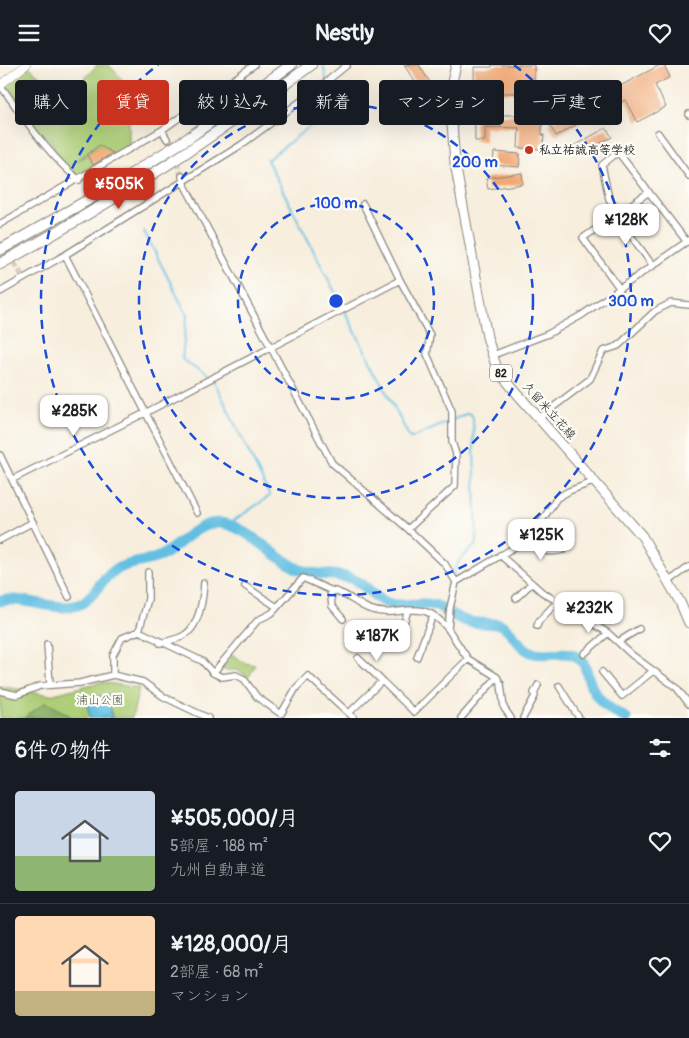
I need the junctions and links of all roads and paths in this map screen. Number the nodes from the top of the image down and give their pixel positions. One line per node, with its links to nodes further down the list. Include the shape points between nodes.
1 (26, 65): 7 (main road)
2 (254, 65): 8 (street)
3 (291, 65): 19 (highway, via 190,137)
4 (311, 65): 21 (highway, via 124,193)
5 (347, 65): 12 (street, via 241,145)
6 (456, 65): 28 (main road, 久留米立花線 / 82, via 451,110 455,163)
7 (0, 85): 13 (street, via 66,169)
8 (162, 130): 10 (street); 13 (street)
9 (658, 133): 11 (street)
10 (167, 139)
11 (689, 176)
12 (182, 179): 20 (street); 27 (street)
13 (79, 180): 17 (street)
14 (649, 192): 16 (street); 16 (street, via 618,152 602,165 609,199); 18 (street)
15 (363, 204): 23 (street)
16 (617, 214): 22 (street); 24 (street, via 583,238)
17 (0, 224)
18 (688, 241): 22 (street)
19 (0, 250)
20 (65, 255): 25 (street); 29 (street)
21 (0, 264)
22 (653, 266): 24 (street)
23 (400, 280): 27 (street); 36 (street, via 430,335 427,354 452,411 452,442 456,454 455,486)
24 (620, 289): 28 (street, via 548,334)
25 (0, 292)
26 (689, 305): 30 (street, via 671,303 655,311 618,346 603,351 590,379)
27 (271, 348): 29 (street); 36 (street, via 332,463)
28 (493, 355): 30 (main road, 久留米立花線 / 82, via 498,369 514,391)
29 (145, 413): 32 (street); 34 (street)
30 (539, 418): 33 (main road, 久留米立花線 / 82)
31 (0, 455): 32 (street)
32 (13, 479): 35 (street)
33 (593, 482): 37 (street, via 557,498); 44 (main road, 久留米立花線 / 82, via 642,536)
34 (196, 513)
35 (33, 522): 38 (street); 49 (street)
36 (408, 529): 43 (street, via 445,564)
37 (530, 538): 39 (street, via 545,552); 40 (street)
38 (0, 540)
39 (563, 550)
40 (500, 555): 43 (street); 46 (street)
41 (689, 567): 44 (street)
42 (148, 572): 60 (street, via 148,599)
43 (456, 582): 58 (street)
44 (668, 582): 56 (main road, 久留米立花線 / 82)
45 (204, 583): 62 (street, via 192,628 184,636)
46 (532, 583): 50 (street); 51 (street)
47 (245, 587): 52 (street)
48 (330, 590): 52 (street, via 303,579); 53 (street, via 379,611); 55 (street, via 332,607)
49 (69, 597)
50 (516, 597)
51 (558, 602): 57 (street); 61 (street)
52 (277, 607): 72 (street, via 258,620)
53 (408, 610): 54 (street, via 421,609); 65 (street)
54 (433, 615): 58 (street); 67 (street)
55 (343, 619)
56 (689, 623)
57 (537, 626)
58 (448, 629): 69 (street)
59 (639, 629): 63 (street)
60 (138, 631): 62 (street); 73 (street, via 122,638 114,655)
61 (608, 633): 63 (street); 66 (street)
62 (160, 643): 72 (street, via 202,661)
63 (618, 643): 70 (street)
64 (47, 645): 76 (street)
65 (397, 645)
66 (584, 654)
67 (417, 657)
68 (358, 658): 75 (street)
69 (468, 659): 74 (street); 75 (street, via 414,712)
70 (654, 671): 71 (street, via 622,696); 80 (street, via 678,688)
71 (602, 672)
72 (213, 673): 81 (street, via 244,679 256,697 281,714 296,688 308,676)
73 (113, 675): 76 (street, via 88,682); 82 (street, via 143,682 164,697)
74 (497, 677): 84 (street); 85 (street, via 504,708)
75 (382, 681): 81 (street)
76 (50, 684): 79 (street, via 18,695)
77 (538, 685): 86 (street)
78 (559, 686): 87 (street)
79 (0, 691)
80 (689, 704)
81 (350, 713): 83 (street)
82 (208, 718)
83 (354, 718)
84 (461, 718)
85 (511, 718)
86 (523, 718)
87 (579, 718)

